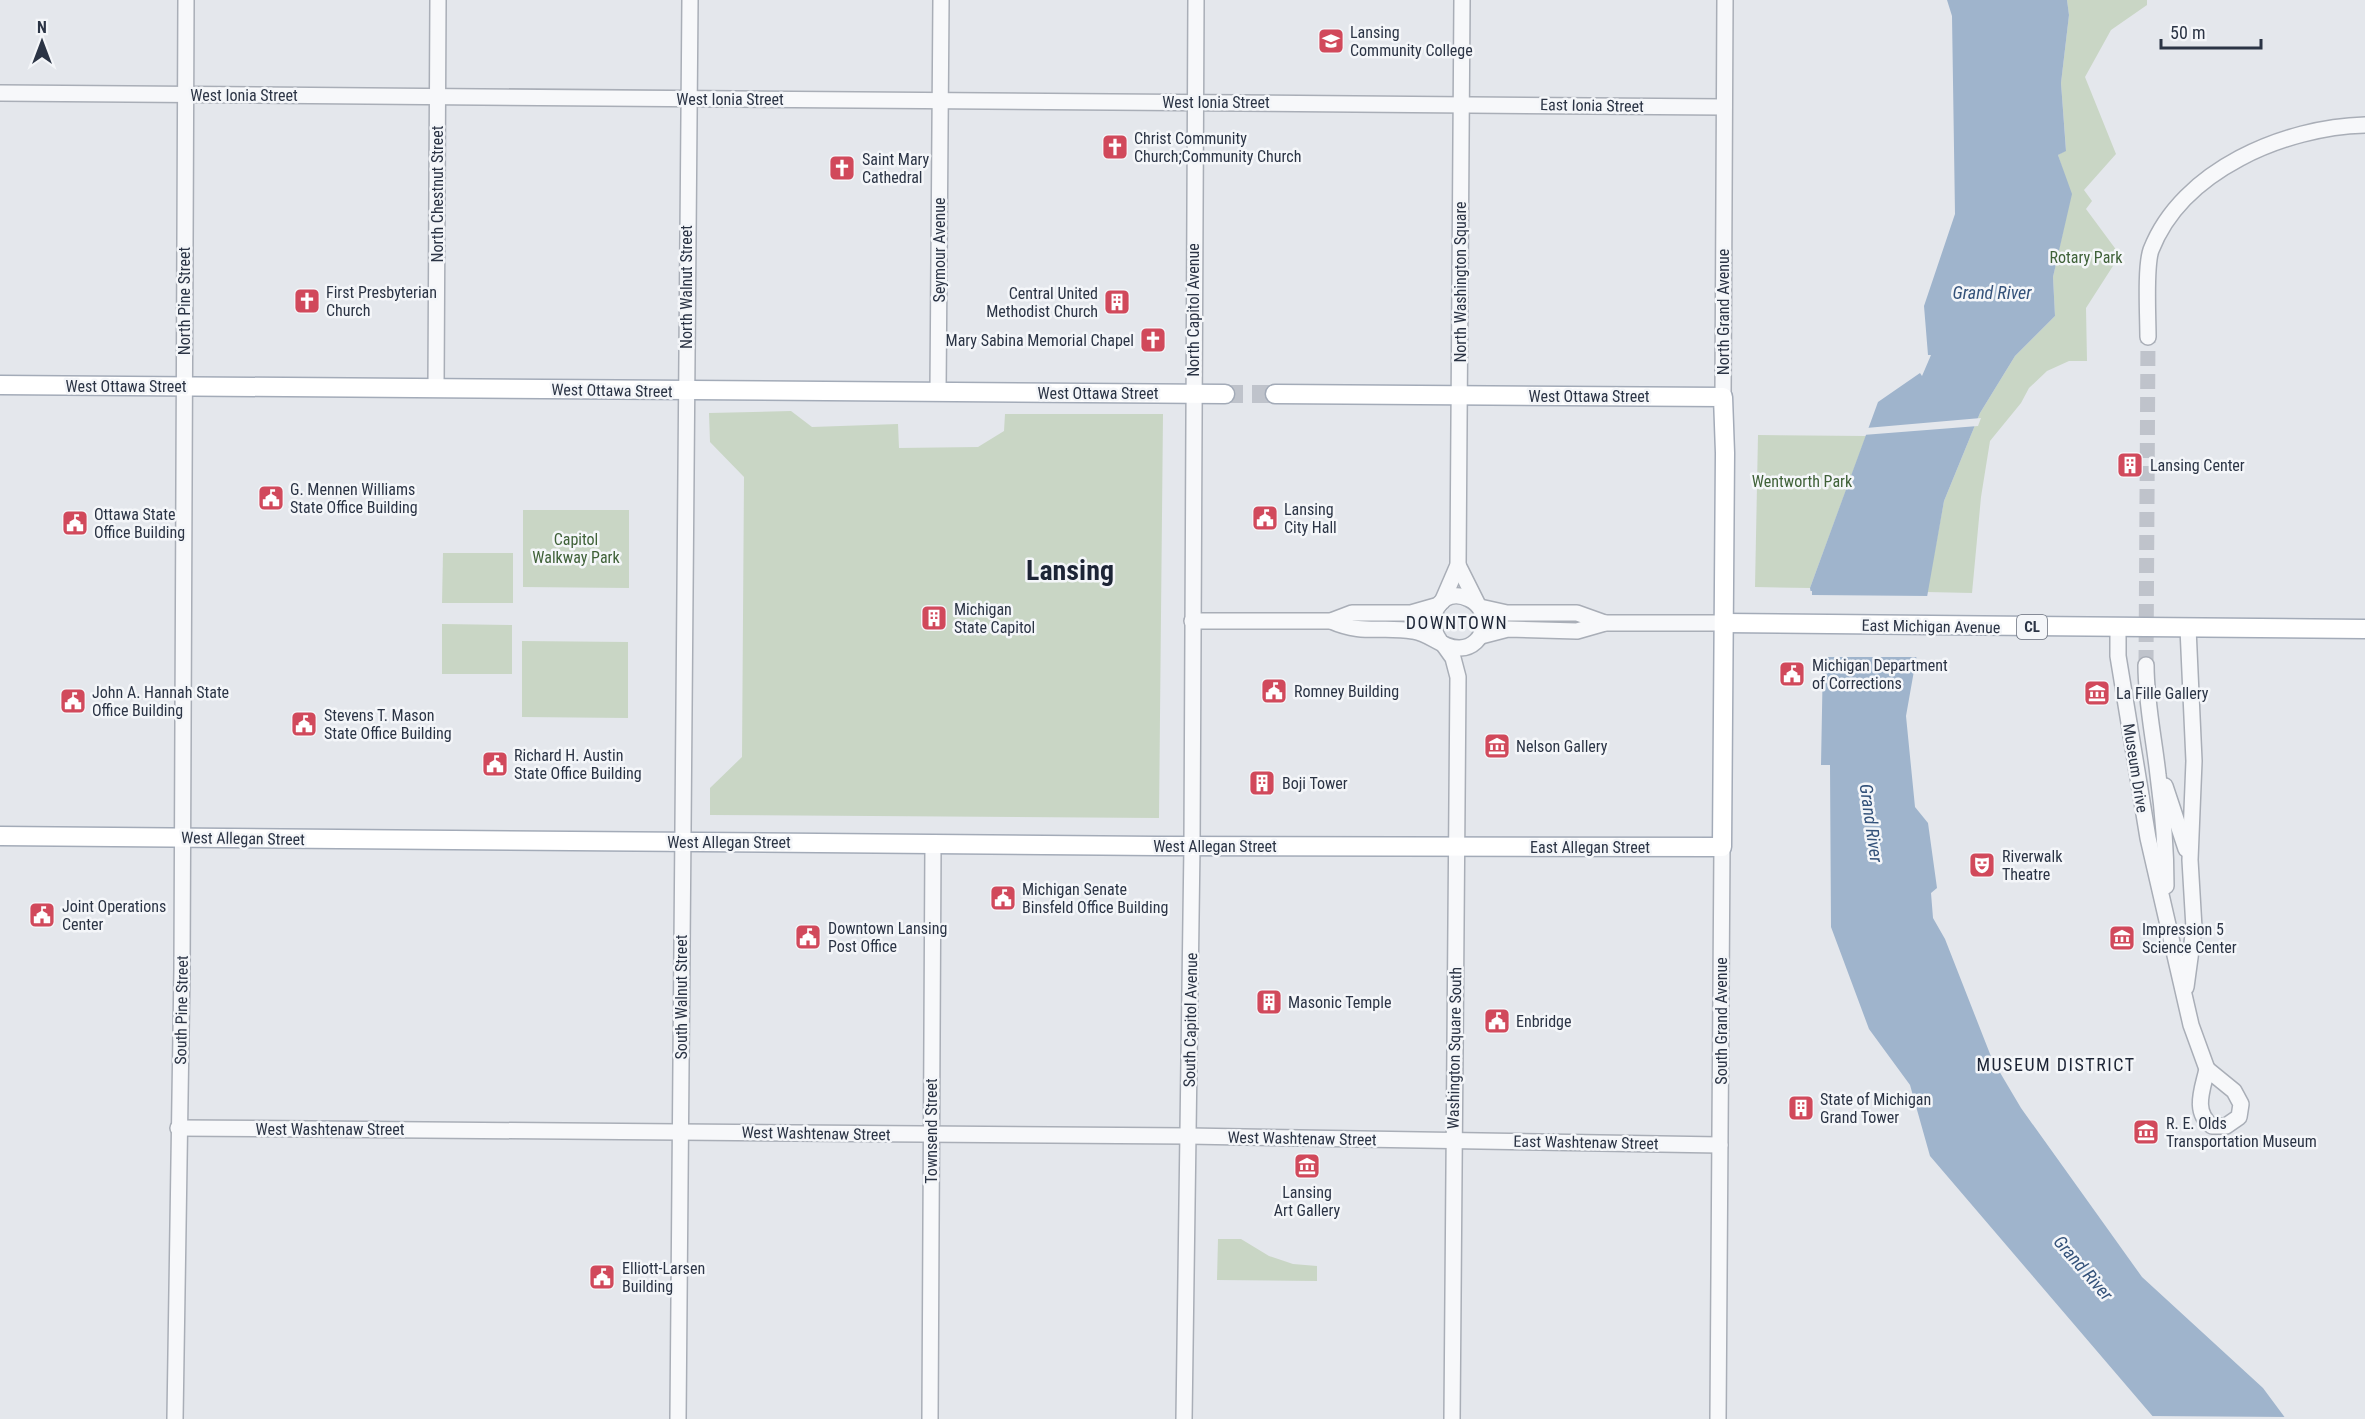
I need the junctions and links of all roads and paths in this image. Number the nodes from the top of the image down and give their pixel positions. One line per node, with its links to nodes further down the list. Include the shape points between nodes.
1 (186, 0): 9 (street, North Pine Street)
2 (438, 0): 10 (street, North Chestnut Street)
3 (690, 0): 11 (street, North Walnut Street)
4 (940, 0): 12 (street, Seymour Avenue)
5 (1196, 0): 13 (street, North Capitol Avenue)
6 (1462, 0): 14 (street, North Washington Square)
7 (1725, 0): 15 (street, North Grand Avenue)
8 (0, 93): 9 (street, West Ionia Street)
9 (186, 95): 10 (street, West Ionia Street); 19 (street, North Pine Street)
10 (437, 97): 11 (street, West Ionia Street); 20 (street, North Chestnut Street)
11 (689, 99): 12 (street, West Ionia Street); 21 (street, North Walnut Street)
12 (940, 100): 13 (street, West Ionia Street); 22 (street, Seymour Avenue)
13 (1196, 102): 14 (street, West Ionia Street); 23 (street, North Capitol Avenue)
14 (1461, 103): 15 (street, East Ionia Street); 26 (street, North Washington Square)
15 (1724, 107): 27 (street, North Grand Avenue)
16 (2365, 125): 17 (street, via 2318,130 2278,141 2240,157 2199,187 2165,222 2150,252)
17 (2148, 337)
18 (0, 385): 19 (main road, West Ottawa Street)
19 (184, 386): 20 (main road, West Ottawa Street); 30 (street, North Pine Street)
20 (436, 388): 21 (main road, West Ottawa Street)
21 (686, 390): 22 (main road, West Ottawa Street); 29 (street, North Walnut Street)
22 (938, 392): 23 (main road, West Ottawa Street)
23 (1193, 393): 24 (main road, West Ottawa Street); 33 (street, North Capitol Avenue)
24 (1225, 394)
25 (1275, 394): 26 (main road, West Ottawa Street)
26 (1460, 395): 27 (main road, West Ottawa Street); 28 (street, North Washington Square)
27 (1723, 397): 36 (main road, North Grand Avenue)
28 (1458, 565): 31 (street); 32 (street)
29 (684, 575): 47 (street, South Walnut Street)
30 (182, 602): 46 (street, South Pine Street)
31 (1440, 603): 32 (street, via 1456,596); 34 (street, via 1412,613 1352,613); 41 (street, via 1432,626)
32 (1478, 605): 35 (street, East Michigan Avenue, via 1507,613 1578,613); 40 (street, via 1485,621)
33 (1192, 621): 34 (street); 49 (street, South Capitol Avenue)
34 (1331, 621): 41 (street, via 1350,630 1412,631)
35 (1605, 623): 36 (street, East Michigan Avenue); 40 (street, East Michigan Avenue, via 1577,631 1508,629)
36 (1724, 623): 37 (main road, East Michigan Avenue / CL); 50 (main road, South Grand Avenue)
37 (2118, 627): 38 (main road, East Michigan Avenue / CL); 53 (street, Museum Drive, via 2118,656 2143,810)
38 (2188, 628): 39 (main road, East Michigan Avenue / CL); 52 (street, Museum Drive, via 2194,761)
39 (2365, 629)
40 (1476, 640): 41 (street, via 1458,648); 43 (street, Washington Square South)
41 (1442, 643): 43 (street, Washington Square South, via 1453,658)
42 (2146, 665): 44 (street, Museum Drive, via 2148,720)
43 (1458, 677): 51 (street, Washington Square South)
44 (2158, 772): 52 (street, Museum Drive); 53 (street, Museum Drive, via 2166,839)
45 (0, 836): 46 (main road, West Allegan Street)
46 (182, 838): 47 (main road, West Allegan Street); 56 (street, South Pine Street)
47 (682, 842): 48 (main road, West Allegan Street); 57 (street, South Walnut Street)
48 (933, 844): 49 (main road, West Allegan Street); 58 (street, Townsend Street)
49 (1192, 846): 51 (main road, West Allegan Street); 59 (street, South Capitol Avenue)
50 (1722, 847): 51 (main road, East Allegan Street); 61 (street, South Grand Avenue)
51 (1457, 848): 60 (street, Washington Square South)
52 (2190, 860): 54 (street, Museum Drive, via 2194,928)
53 (2166, 907): 54 (street, Museum Drive)
54 (2184, 999): 55 (street, Museum Drive)
55 (2207, 1069)
56 (178, 1128): 57 (street, West Washtenaw Street); 62 (street, South Pine Street)
57 (680, 1132): 58 (street, West Washtenaw Street); 63 (street, South Walnut Street)
58 (931, 1134): 59 (street, West Washtenaw Street); 64 (street, Townsend Street)
59 (1188, 1136): 60 (street, West Washtenaw Street); 65 (street, South Capitol Avenue)
60 (1453, 1140): 61 (street, East Washtenaw Street); 66 (street, Washington Square South)
61 (1720, 1144): 67 (street, South Grand Avenue)
62 (175, 1419)
63 (678, 1419)
64 (930, 1419)
65 (1184, 1419)
66 (1452, 1419)
67 (1718, 1419)

